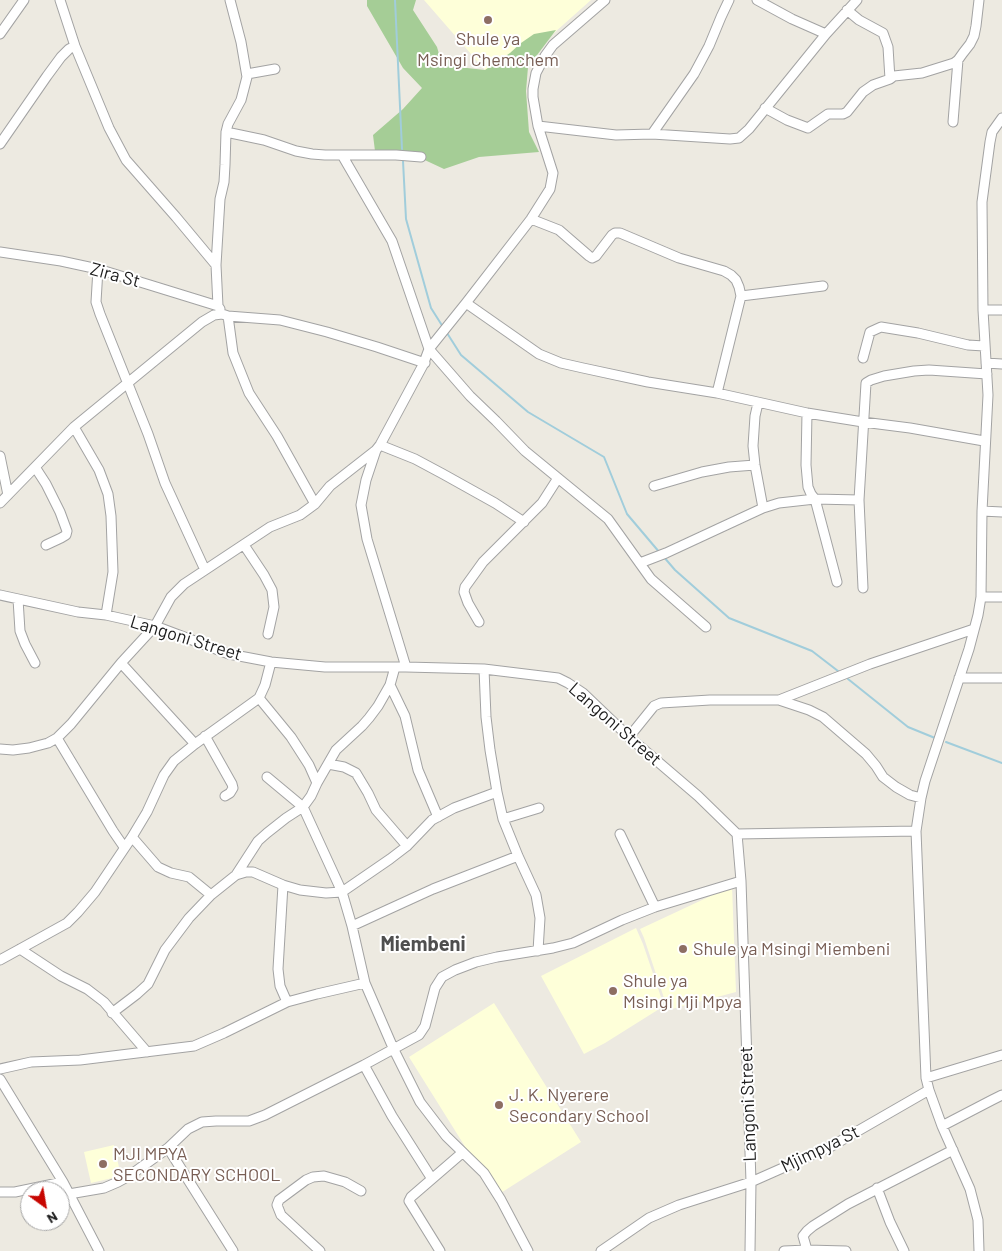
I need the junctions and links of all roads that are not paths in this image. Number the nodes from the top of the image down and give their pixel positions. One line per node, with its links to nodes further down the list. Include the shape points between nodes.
1 (24, 0): 10 (street)
2 (60, 0): 12 (street)
3 (230, 0): 15 (street)
4 (605, 0): 20 (street, via 554,44 539,66 532,97)
5 (729, 0): 22 (street, via 694,74)
6 (757, 0): 11 (street)
7 (857, 0): 9 (street)
8 (979, 0): 13 (street, via 974,36)
9 (847, 10): 11 (street); 16 (street, via 883,33 888,46)
10 (0, 34)
11 (826, 34): 17 (street)
12 (75, 46): 23 (street, via 52,70); 28 (street, via 126,160)
13 (958, 60): 16 (street, via 933,70); 19 (street)
14 (276, 69): 15 (street)
15 (247, 74): 21 (street, via 241,100)
16 (890, 79): 17 (street, via 863,92 845,113 823,116 808,128)
17 (766, 108): 22 (street, via 739,138)
18 (1002, 118): 33 (street, via 992,132 982,202)
19 (953, 122)
20 (538, 126): 22 (street, via 616,135); 26 (street, via 553,173 550,189)
21 (226, 132): 24 (street, via 264,140 296,152); 28 (street)
22 (652, 134)
23 (0, 144)
24 (342, 155): 25 (street); 37 (street, via 392,241)
25 (421, 157)
26 (531, 219): 31 (street, via 559,230 592,258 615,233 620,233 679,258 724,271 736,280); 32 (street)
27 (0, 252): 29 (street, Zira St)
28 (216, 265): 35 (street)
29 (98, 269): 35 (street, Zira St); 43 (street, via 96,302)
30 (823, 286): 31 (street)
31 (741, 296): 44 (street)
32 (466, 304): 37 (street); 44 (street, via 540,354 561,362 648,382)
33 (983, 310): 34 (street); 36 (street)
34 (1002, 310)
35 (223, 312): 39 (street, Zira St, via 280,320); 43 (street, via 202,322); 60 (street, via 233,353 249,392)
36 (984, 346): 38 (street, via 881,326 870,332); 40 (street)
37 (429, 349): 39 (street); 54 (street, via 470,396 525,451)
38 (862, 358)
39 (424, 363): 50 (street)
40 (986, 363): 41 (street); 42 (street)
41 (1002, 364)
42 (987, 374): 47 (street, via 922,370 870,380 866,383); 49 (street)
43 (128, 384): 48 (street); 68 (street, via 165,483)
44 (717, 393): 45 (street)
45 (758, 403): 46 (street); 52 (street, via 753,436)
46 (807, 413): 47 (street); 57 (street, via 808,487)
47 (863, 422): 49 (street); 58 (street)
48 (74, 427): 53 (street); 75 (street, via 99,470 108,494 113,572)
49 (984, 441): 62 (street)
50 (378, 448): 60 (street, via 330,486); 64 (street, via 415,459); 85 (street, via 361,505 367,539)
51 (0, 456): 56 (street)
52 (754, 465): 55 (street, via 702,472); 61 (street)
53 (35, 467): 56 (street); 65 (street, via 67,531 66,535)
54 (558, 478): 64 (street, via 542,503); 67 (street, via 608,519)
55 (654, 486)
56 (8, 494): 59 (street)
57 (815, 499): 58 (street); 61 (street); 69 (street)
58 (859, 500): 70 (street)
59 (0, 503)
60 (315, 504): 66 (street, via 300,515 270,527)
61 (763, 508): 67 (street)
62 (982, 511): 63 (street); 72 (street)
63 (1002, 512)
64 (524, 522): 76 (street, via 483,562 465,587 468,603)
65 (46, 545)
66 (244, 545): 68 (street); 80 (street, via 272,590 274,607)
67 (640, 563): 78 (street, via 652,579)
68 (204, 570): 77 (street, via 171,597)
69 (837, 582)
70 (863, 588)
71 (0, 595): 74 (street, Langoni Street)
72 (981, 597): 73 (street); 79 (street)
73 (1002, 597)
74 (18, 599): 75 (street, Langoni Street); 82 (street, via 20,631)
75 (106, 615): 77 (street, Langoni Street)
76 (479, 622)
77 (155, 626): 81 (street, Langoni Street, via 229,654); 83 (street)
78 (706, 627)
79 (974, 629): 87 (street); 91 (street, via 870,664)
80 (268, 634)
81 (271, 662): 84 (street, Langoni Street, via 325,667); 90 (street)
82 (35, 663)
83 (121, 663): 94 (street); 95 (street)
84 (395, 667): 85 (street, Langoni Street); 89 (street)
85 (406, 667): 86 (street, Langoni Street)
86 (484, 669): 93 (street, Langoni Street, via 568,682); 100 (street, via 486,717)
87 (959, 678): 88 (street); 102 (street)
88 (1002, 678)
89 (390, 685): 97 (street, via 369,718 336,750); 105 (street, via 405,716 418,770)
90 (259, 698): 92 (street); 99 (street, via 291,738)
91 (779, 700): 93 (street, via 661,703 654,706); 102 (street, via 823,717 866,754 883,777 910,795)
92 (205, 736): 95 (street); 101 (street, via 232,784 230,794)
93 (629, 737): 109 (street, Langoni Street)
94 (57, 738): 96 (street, via 29,748); 112 (street)
95 (195, 744): 110 (street, via 174,761 164,775)
96 (0, 749)
97 (328, 764): 99 (street); 111 (street, via 356,773 376,810)
98 (266, 777): 103 (street)
99 (317, 783): 103 (street)
100 (497, 792): 105 (street); 106 (street)
101 (225, 796)
102 (921, 798): 107 (street)
103 (303, 806): 114 (street, via 258,842); 117 (street)
104 (540, 808): 106 (street)
105 (438, 817): 111 (street)
106 (503, 819): 113 (street)
107 (916, 831): 109 (street); 132 (street)
108 (620, 834): 119 (street)
109 (737, 834): 115 (street, Langoni Street)
110 (132, 837): 112 (street); 118 (street, via 158,867 188,877)
111 (407, 846): 117 (street)
112 (124, 847): 121 (street, via 95,892 67,923)
113 (518, 856): 120 (street, via 433,889); 122 (street, via 536,895 540,918)
114 (236, 875): 116 (street, via 253,872); 118 (street)
115 (741, 881): 119 (street); 142 (street, Langoni Street)
116 (283, 885): 117 (street, via 300,890); 125 (street, via 278,969 280,986)
117 (342, 892): 120 (street)
118 (211, 895): 126 (street, via 188,918 165,950 148,984)
119 (655, 907): 122 (street, via 573,943)
120 (352, 926): 124 (street)
121 (20, 949): 123 (street); 126 (street, via 87,989)
122 (538, 951): 127 (street, via 476,962 442,977 435,988 425,1026 419,1035)
123 (0, 960)
124 (365, 983): 125 (street); 127 (street)
125 (287, 1002): 128 (street, via 208,1041)
126 (112, 1013): 128 (street)
127 (394, 1050): 130 (street); 139 (street, via 420,1102)
128 (147, 1052): 131 (street, via 31,1062)
129 (1002, 1055): 132 (street)
130 (364, 1065): 137 (street, via 265,1116 250,1121 202,1122); 140 (street)
131 (0, 1069)
132 (926, 1078): 134 (street)
133 (0, 1079): 141 (street)
134 (929, 1090): 136 (street); 142 (street, Mjimpya St, via 844,1140)
135 (1002, 1095): 136 (street)
136 (942, 1126): 138 (street)
137 (168, 1148): 147 (street, via 118,1182); 151 (street)
138 (953, 1150): 143 (street); 160 (street, via 970,1189 978,1220)
139 (462, 1153): 140 (street); 154 (street, via 484,1173)
140 (432, 1179): 153 (street, via 409,1201)
141 (62, 1181)
142 (751, 1182): 155 (street, Mjimpya St, via 649,1218); 156 (street, Langoni Street)
143 (877, 1188): 149 (street, via 812,1226 803,1236); 159 (street)
144 (20, 1191): 146 (street)
145 (361, 1191): 152 (street, via 345,1182 324,1176 313,1177 279,1200 277,1205 281,1215)
146 (0, 1192)
147 (70, 1194)
148 (70, 1196): 150 (street)
149 (807, 1250): 157 (street); 158 (street)
150 (100, 1251)
151 (233, 1251)
152 (320, 1251)
153 (440, 1251)
154 (528, 1251)
155 (601, 1251)
156 (750, 1251)
157 (784, 1251)
158 (846, 1251)
159 (904, 1251)
160 (979, 1251)

